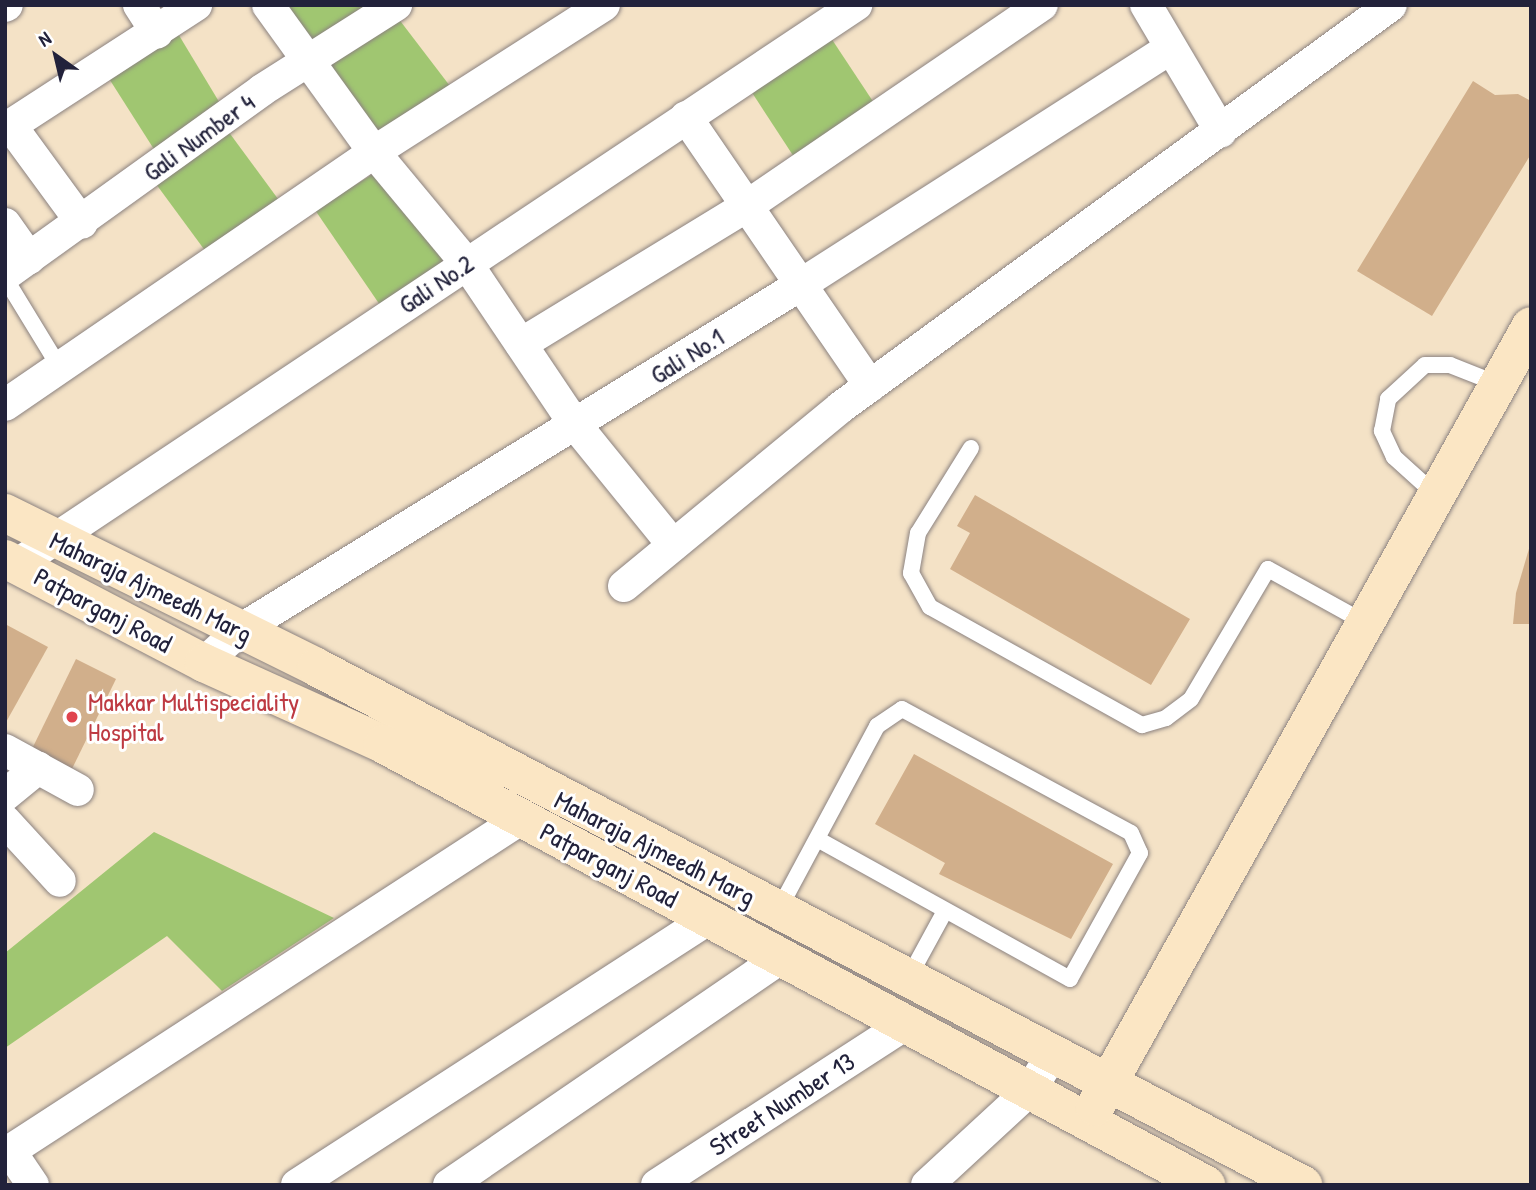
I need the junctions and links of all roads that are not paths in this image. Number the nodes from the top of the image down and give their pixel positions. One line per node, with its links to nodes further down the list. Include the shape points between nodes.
1 (139, 5): 10 (street)
2 (196, 5): 10 (street)
3 (268, 5): 12 (street)
4 (396, 5): 12 (street, Gali Number 4)
5 (604, 5): 16 (street)
6 (856, 5): 13 (street, Gali No.2)
7 (1042, 5): 17 (street)
8 (1146, 5): 11 (street)
9 (1391, 5): 15 (street)
10 (157, 33): 14 (street)
11 (1170, 48): 15 (street); 22 (street, Gali No.1)
12 (307, 62): 16 (street); 18 (street, Gali Number 4)
13 (686, 117): 17 (street); 20 (street, Gali No.2)
14 (8, 128): 18 (street)
15 (1221, 132): 27 (street)
16 (374, 152): 20 (street); 25 (street)
17 (747, 206): 22 (street); 24 (street)
18 (82, 223): 21 (street, Gali Number 4)
19 (5, 224): 21 (street)
20 (467, 264): 24 (street); 33 (street, Gali No.2)
21 (13, 270): 25 (lane)
22 (797, 287): 27 (street); 29 (street, Gali No.1)
23 (1531, 326): 26 (main road)
24 (521, 344): 29 (street)
25 (60, 368): 28 (street)
26 (1498, 384): 31 (main road); 31 (lane, via 1450,365 1425,365 1388,399 1382,431 1394,457)
27 (870, 386): 34 (street)
28 (5, 405)
29 (574, 423): 34 (street); 38 (street, Gali No.1)
30 (971, 448): 37 (lane, via 918,533 911,573 930,607 1142,725 1166,718 1191,699 1268,569)
31 (1436, 495): 37 (main road)
32 (5, 513): 33 (main road, Maharaja Ajmeedh Marg)
33 (52, 540): 35 (street, Gali No.2); 38 (main road, Maharaja Ajmeedh Marg)
34 (673, 545): 36 (street)
35 (11, 562): 39 (main road, Patparganj Road)
36 (624, 586)
37 (1364, 622): 55 (main road)
38 (240, 631): 39 (street, Gali No.1); 49 (main road, Maharaja Ajmeedh Marg)
39 (204, 663): 44 (main road, Patparganj Road, via 383,744)
40 (5, 750): 41 (street)
41 (38, 768): 42 (street); 43 (street)
42 (78, 790)
43 (5, 795)
44 (522, 818): 50 (main road, Patparganj Road); 58 (street)
45 (5, 821): 47 (street)
46 (817, 839): 48 (lane); 48 (lane, via 877,726 902,709 1139,842 1140,853 1070,979); 49 (lane)
47 (60, 881)
48 (945, 911): 52 (lane)
49 (777, 912): 52 (main road, Maharaja Ajmeedh Marg)
50 (709, 918): 51 (main road, Patparganj Road); 60 (street)
51 (782, 957): 53 (main road, Patparganj Road); 61 (street)
52 (907, 979): 54 (main road, Maharaja Ajmeedh Marg)
53 (906, 1024): 56 (main road, Patparganj Road); 62 (street, Street Number 13)
54 (1052, 1055): 55 (main road, Maharaja Ajmeedh Marg); 56 (street)
55 (1106, 1082): 57 (main road); 65 (main road, Maharaja Ajmeedh Marg)
56 (1030, 1090): 57 (main road, Patparganj Road); 63 (street)
57 (1088, 1121): 64 (main road, Patparganj Road)
58 (8, 1152): 59 (street)
59 (33, 1185)
60 (297, 1185)
61 (450, 1185)
62 (657, 1185)
63 (927, 1185)
64 (1206, 1185)
65 (1303, 1185)

